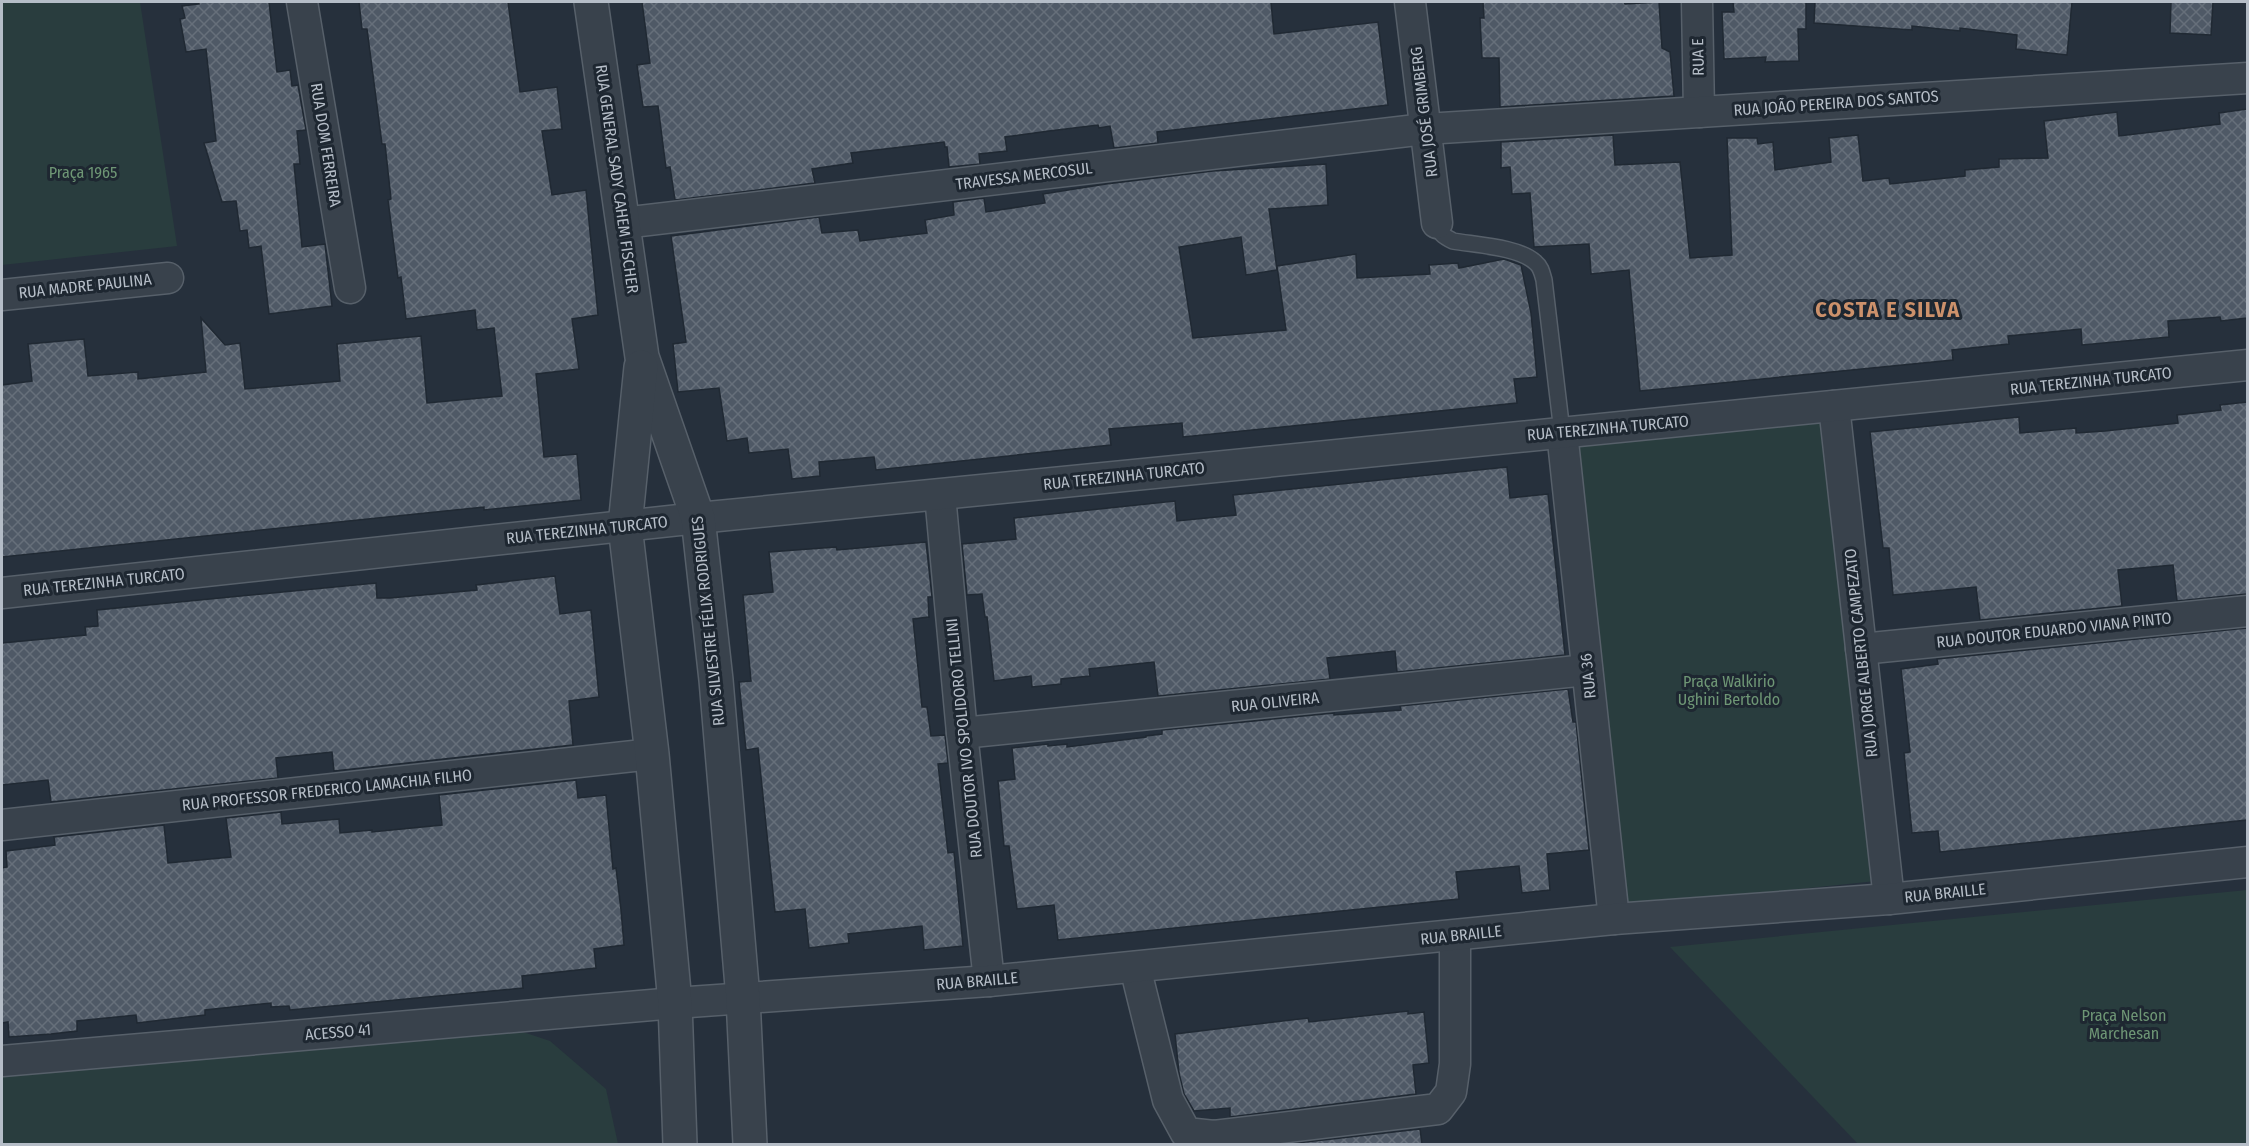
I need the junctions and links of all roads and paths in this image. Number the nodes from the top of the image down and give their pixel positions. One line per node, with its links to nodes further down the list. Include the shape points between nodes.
1 (302, 2): 11 (street, RUA DOM FERREIRA)
2 (591, 2): 8 (street, RUA GENERAL SADY CAHEM FISCHER)
3 (1410, 2): 7 (street, RUA JOSÉ GRIMBERG)
4 (1697, 2): 6 (street, RUA E)
5 (2247, 78): 6 (street, RUA JOÃO PEREIRA DOS SANTOS)
6 (1700, 112): 7 (street, RUA JOÃO PEREIRA DOS SANTOS)
7 (1425, 129): 8 (street, TRAVESSA MERCOSUL); 9 (street, RUA JOSÉ GRIMBERG)
8 (623, 223): 13 (street, RUA GENERAL SADY CAHEM FISCHER)
9 (1437, 223): 16 (lane, via 1444,237 1453,241 1517,252 1541,268)
10 (168, 278): 12 (street, RUA MADRE PAULINA)
11 (350, 288)
12 (2, 295)
13 (642, 357): 18 (street, RUA SILVESTRE FÉLIX RODRIGUES); 19 (street)
14 (2247, 365): 15 (street, RUA TEREZINHA TURCATO)
15 (1834, 406): 16 (street, RUA TEREZINHA TURCATO); 22 (street, RUA JORGE ALBERTO CAMPEZATO)
16 (1562, 432): 17 (street, RUA TEREZINHA TURCATO); 23 (street, RUA 36)
17 (940, 495): 18 (street, RUA TEREZINHA TURCATO); 24 (street, RUA DOUTOR IVO SPOLIDORO TELLINI)
18 (698, 518): 19 (street, RUA TEREZINHA TURCATO); 33 (street, RUA SILVESTRE FÉLIX RODRIGUES)
19 (625, 526): 20 (street, RUA TEREZINHA TURCATO); 25 (street)
20 (2, 593)
21 (2247, 611): 22 (street, RUA DOUTOR EDUARDO VIANA PINTO)
22 (1861, 650): 28 (street, RUA JORGE ALBERTO CAMPEZATO)
23 (1587, 670): 24 (street, RUA OLIVEIRA); 29 (street, RUA 36)
24 (962, 733): 32 (street, RUA DOUTOR IVO SPOLIDORO TELLINI)
25 (652, 754): 26 (street, RUA PROFESSOR FREDERICO LAMACHIA FILHO); 34 (street)
26 (2, 825)
27 (2247, 862): 28 (street, RUA BRAILLE)
28 (1888, 899): 29 (street, RUA BRAILLE)
29 (1614, 919): 30 (street, RUA BRAILLE)
30 (1455, 936): 31 (street, RUA BRAILLE); 31 (street, via 1455,1064 1450,1092 1438,1109 1214,1136 1186,1133 1168,1100)
31 (1136, 967): 32 (street, RUA BRAILLE)
32 (989, 981): 33 (street, RUA BRAILLE)
33 (743, 998): 34 (street, RUA BRAILLE); 37 (street, RUA SILVESTRE FÉLIX RODRIGUES)
34 (675, 1003): 35 (street, ACESSO 41); 36 (street)
35 (2, 1061)
36 (680, 1144)
37 (750, 1144)

